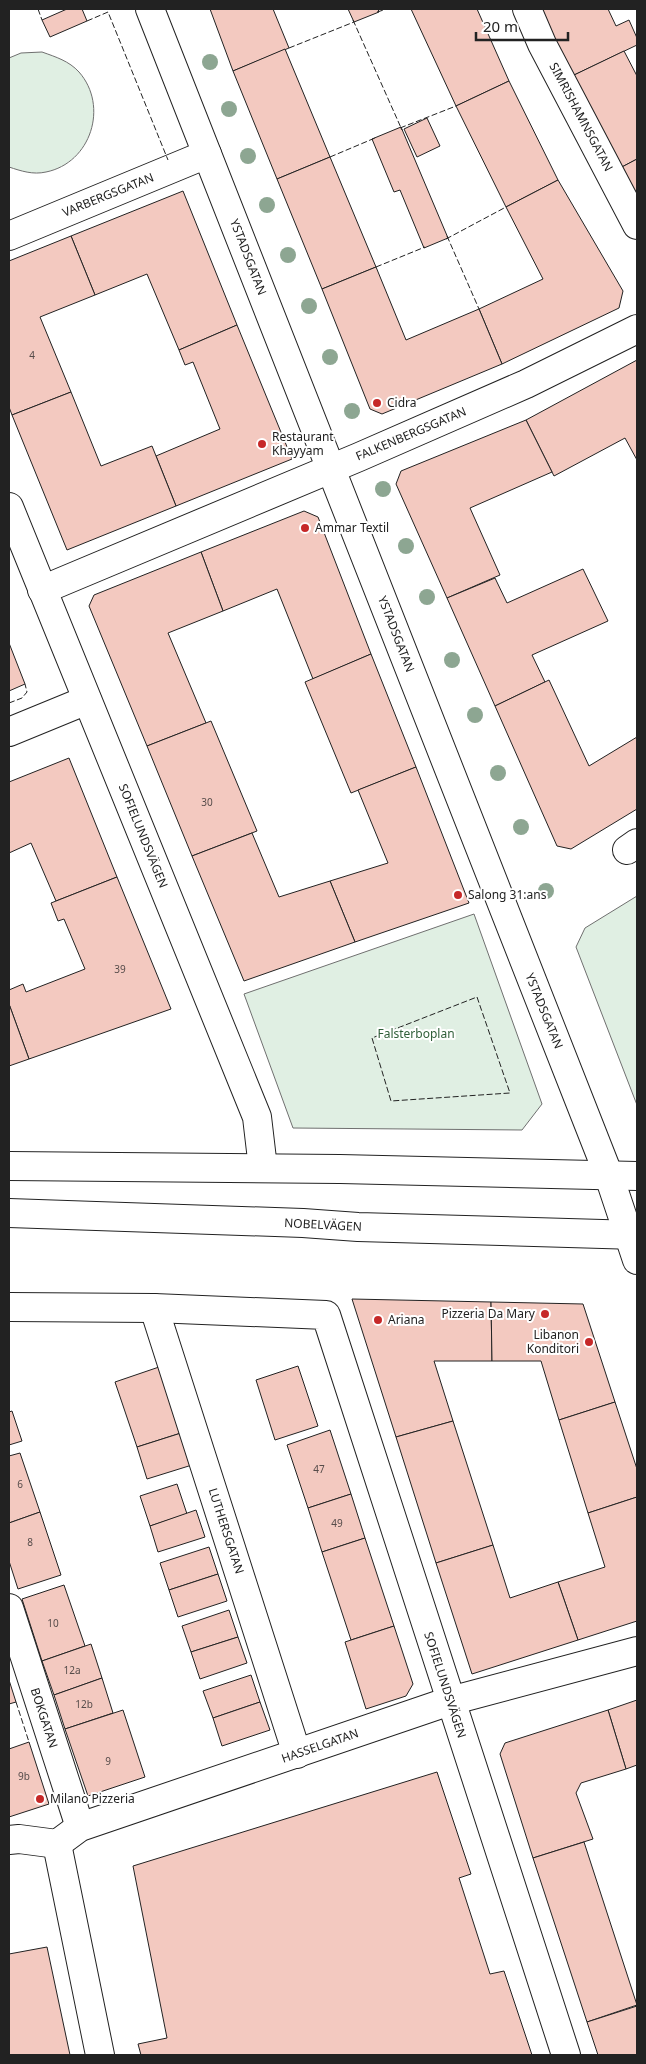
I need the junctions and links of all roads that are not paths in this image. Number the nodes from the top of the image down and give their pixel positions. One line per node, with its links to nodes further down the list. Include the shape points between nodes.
1 (150, 9): 3 (street, YSTADSGATAN)
2 (527, 9): 4 (street, SIMRISHAMNSGATAN, via 542,44)
3 (207, 154): 5 (street, VARBERGSGATAN); 7 (street, YSTADSGATAN)
4 (637, 224)
5 (9, 236)
6 (637, 329): 7 (street, FALKENBERGSGATAN, via 526,384)
7 (330, 468): 9 (street, FALKENBERGSGATAN); 14 (street, YSTADSGATAN)
8 (9, 507): 9 (street, SOFIELUNDSVÄGEN)
9 (42, 590): 10 (street, SOFIELUNDSVÄGEN)
10 (87, 700): 11 (street); 13 (street, SOFIELUNDSVÄGEN, via 257,1117)
11 (9, 732)
12 (9, 1166): 13 (street)
13 (263, 1168): 14 (street)
14 (609, 1176): 15 (street); 17 (street, YSTADSGATAN)
15 (637, 1176)
16 (9, 1213): 17 (street, NOBELVÄGEN)
17 (634, 1244)
18 (9, 1307): 19 (street)
19 (154, 1308): 22 (street, SOFIELUNDSVÄGEN, via 326,1315); 23 (street, LUTHERSGATAN)
20 (9, 1608): 24 (street, BOKGATAN)
21 (637, 1650): 22 (street, HASSELGATAN)
22 (450, 1702): 23 (street, HASSELGATAN); 28 (street, SOFIELUNDSVÄGEN)
23 (297, 1754): 24 (street, HASSELGATAN)
24 (80, 1827): 26 (street, HASSELGATAN)
25 (9, 1840): 26 (street)
26 (57, 1844): 27 (street)
27 (100, 2055)
28 (566, 2055)

